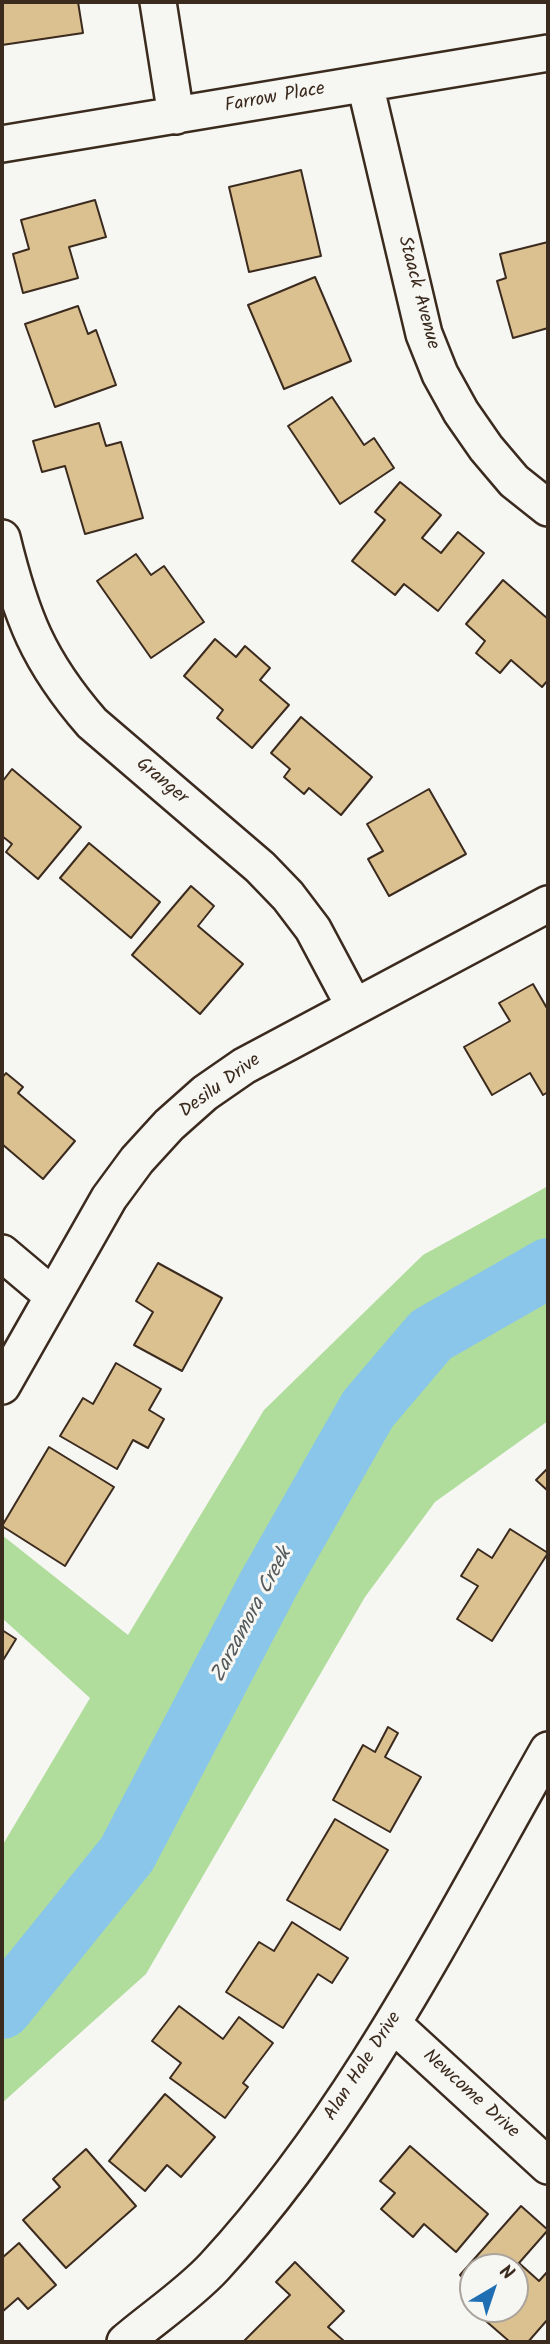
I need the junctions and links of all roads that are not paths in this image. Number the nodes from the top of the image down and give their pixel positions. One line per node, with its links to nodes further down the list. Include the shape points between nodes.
1 (158, 2): 4 (street)
2 (548, 53): 3 (street, Farrow Place)
3 (365, 83): 4 (street, Farrow Place); 6 (street, Staack Avenue, via 424,334 440,374 486,447 514,481)
4 (176, 116): 5 (street, Farrow Place)
5 (2, 144)
6 (548, 508)
7 (2, 538): 9 (street, Granger, via 21,608 50,670 70,698 92,723 288,896 313,929)
8 (548, 904): 9 (street, Desilu Drive)
9 (354, 1006): 11 (street, Desilu Drive, via 244,1066 169,1125 109,1198)
10 (2, 1253): 11 (street)
11 (53, 1296): 12 (street, Desilu Drive)
12 (2, 1386)
13 (548, 1749): 14 (street, Alan Hale Drive)
14 (393, 2024): 15 (street, Newcome Drive); 16 (street, Alan Hale Drive, via 314,2144 252,2224 212,2269)
15 (548, 2166)
16 (125, 2342)

